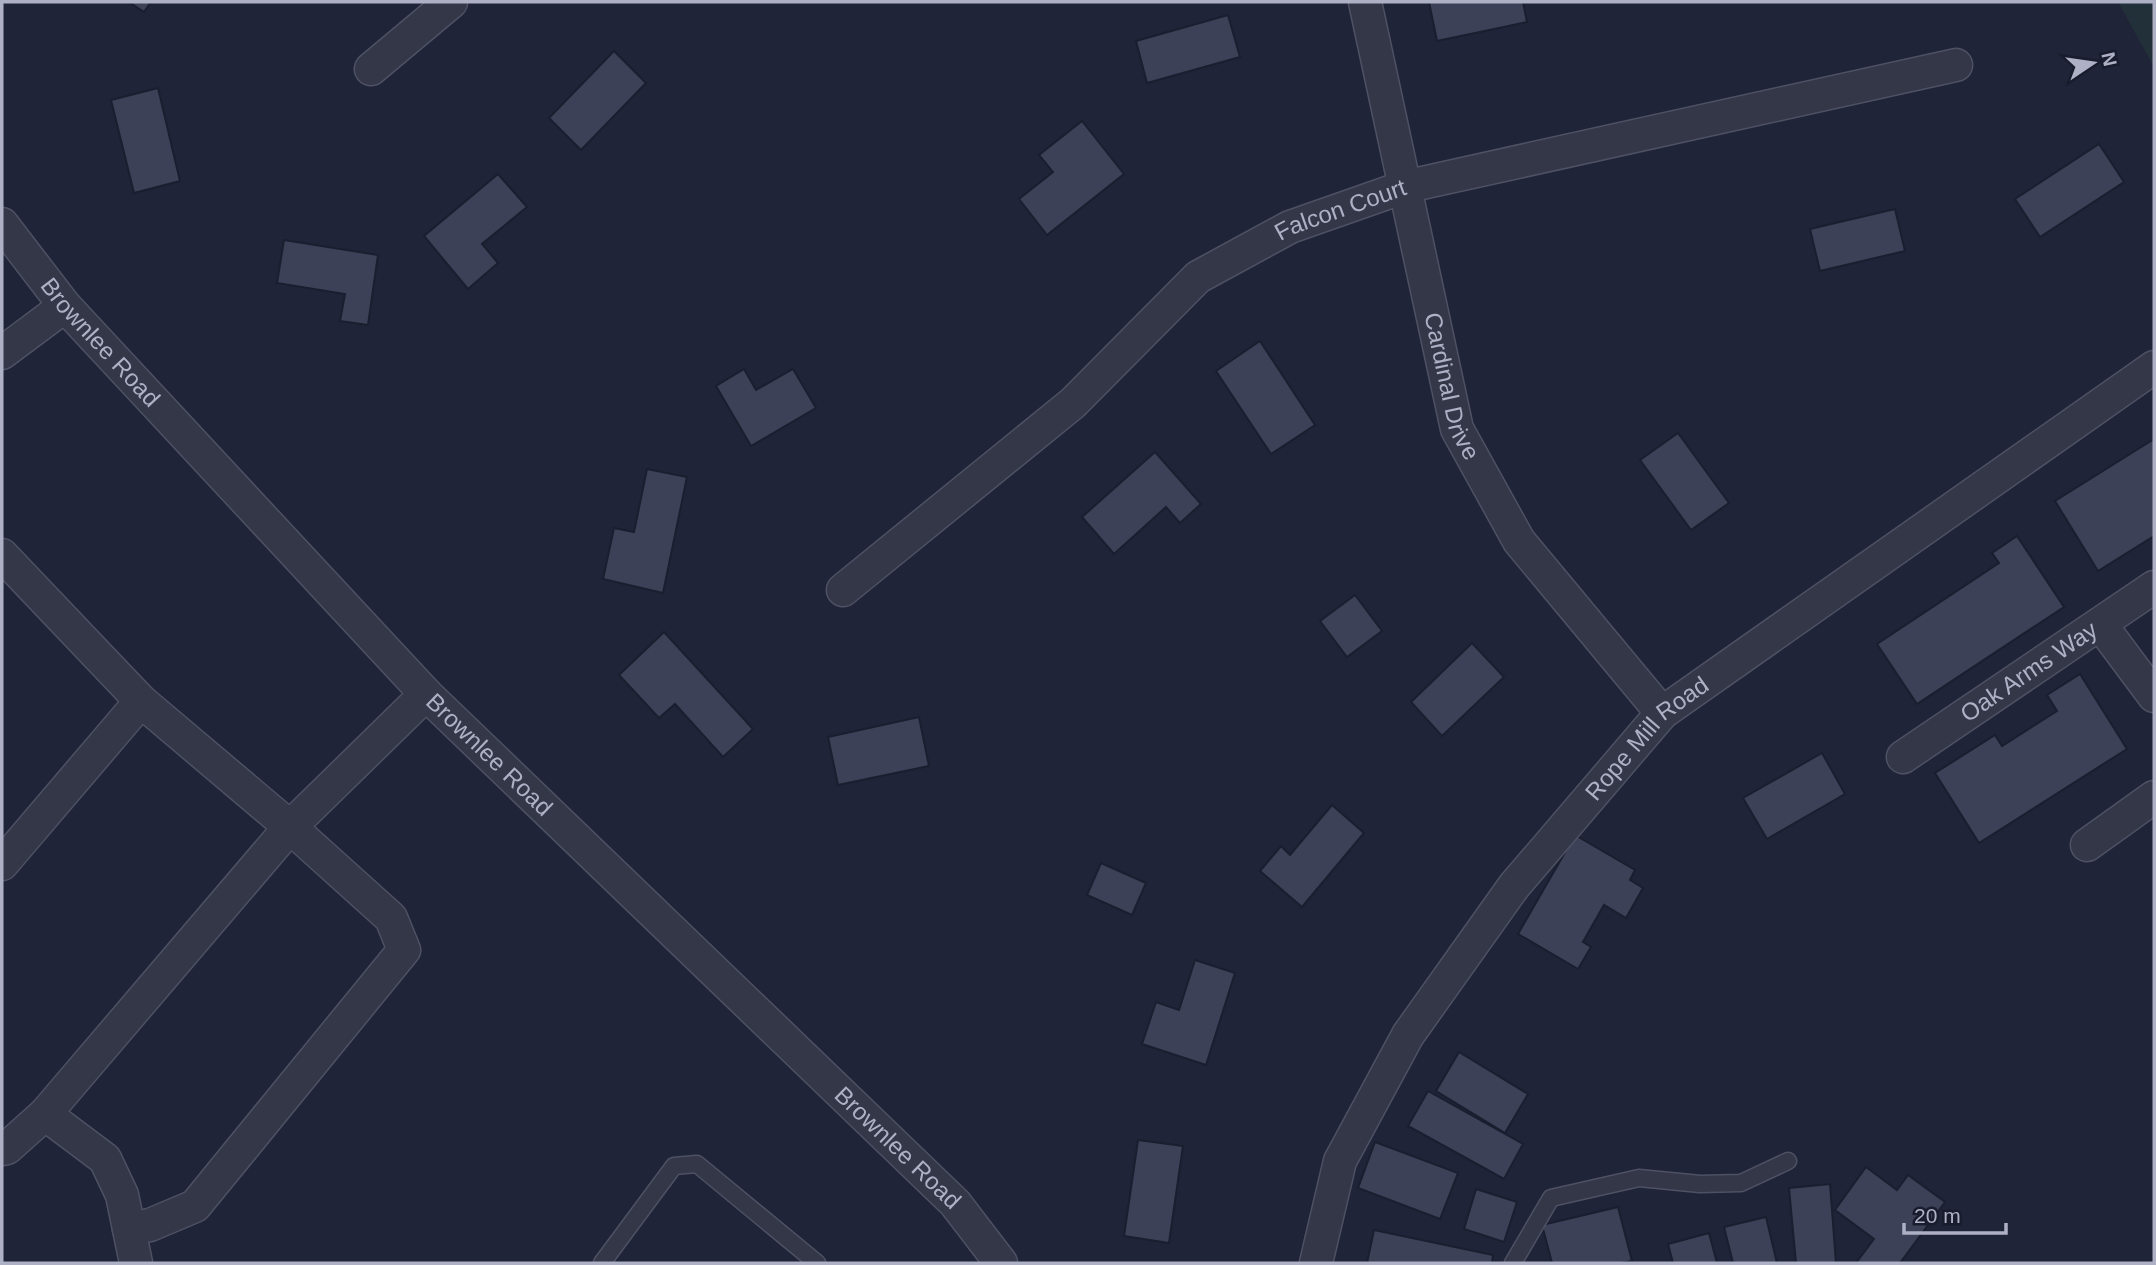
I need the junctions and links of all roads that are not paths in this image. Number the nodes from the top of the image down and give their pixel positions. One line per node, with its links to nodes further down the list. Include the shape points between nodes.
1 (451, 2): 4 (street)
2 (1365, 2): 5 (street, Cardinal Drive)
3 (1956, 65): 5 (street, Falcon Court)
4 (371, 69)
5 (1404, 187): 12 (street, Falcon Court, via 1290,227 1198,277 1073,403); 17 (street, Cardinal Drive, via 1457,429 1519,541)
6 (2, 224): 7 (street, Brownlee Road)
7 (65, 306): 8 (street); 14 (street, Brownlee Road)
8 (2, 353)
9 (2154, 367): 17 (street, Rope Mill Road)
10 (2, 555): 16 (street)
11 (2154, 587): 13 (street, Oak Arms Way)
12 (844, 590)
13 (2101, 625): 15 (street); 18 (street, Oak Arms Way)
14 (426, 694): 20 (street); 30 (street, Brownlee Road, via 955,1203)
15 (2154, 696)
16 (141, 701): 20 (street); 22 (street)
17 (1662, 713): 31 (street, Rope Mill Road, via 1514,886 1408,1035 1340,1161)
18 (1903, 757)
19 (2154, 797): 21 (street)
20 (290, 827): 23 (street); 26 (street, via 391,918 404,950 195,1206)
21 (2087, 845)
22 (2, 864)
23 (44, 1114): 24 (street); 26 (street, via 105,1159 122,1195)
24 (2, 1149)
25 (1788, 1161): 32 (lane, via 1741,1183 1639,1178 1551,1198)
26 (129, 1229): 27 (street)
27 (136, 1263)
28 (602, 1263): 29 (lane, via 674,1166 697,1164)
29 (817, 1263)
30 (1001, 1263)
31 (1316, 1263)
32 (1513, 1263)

